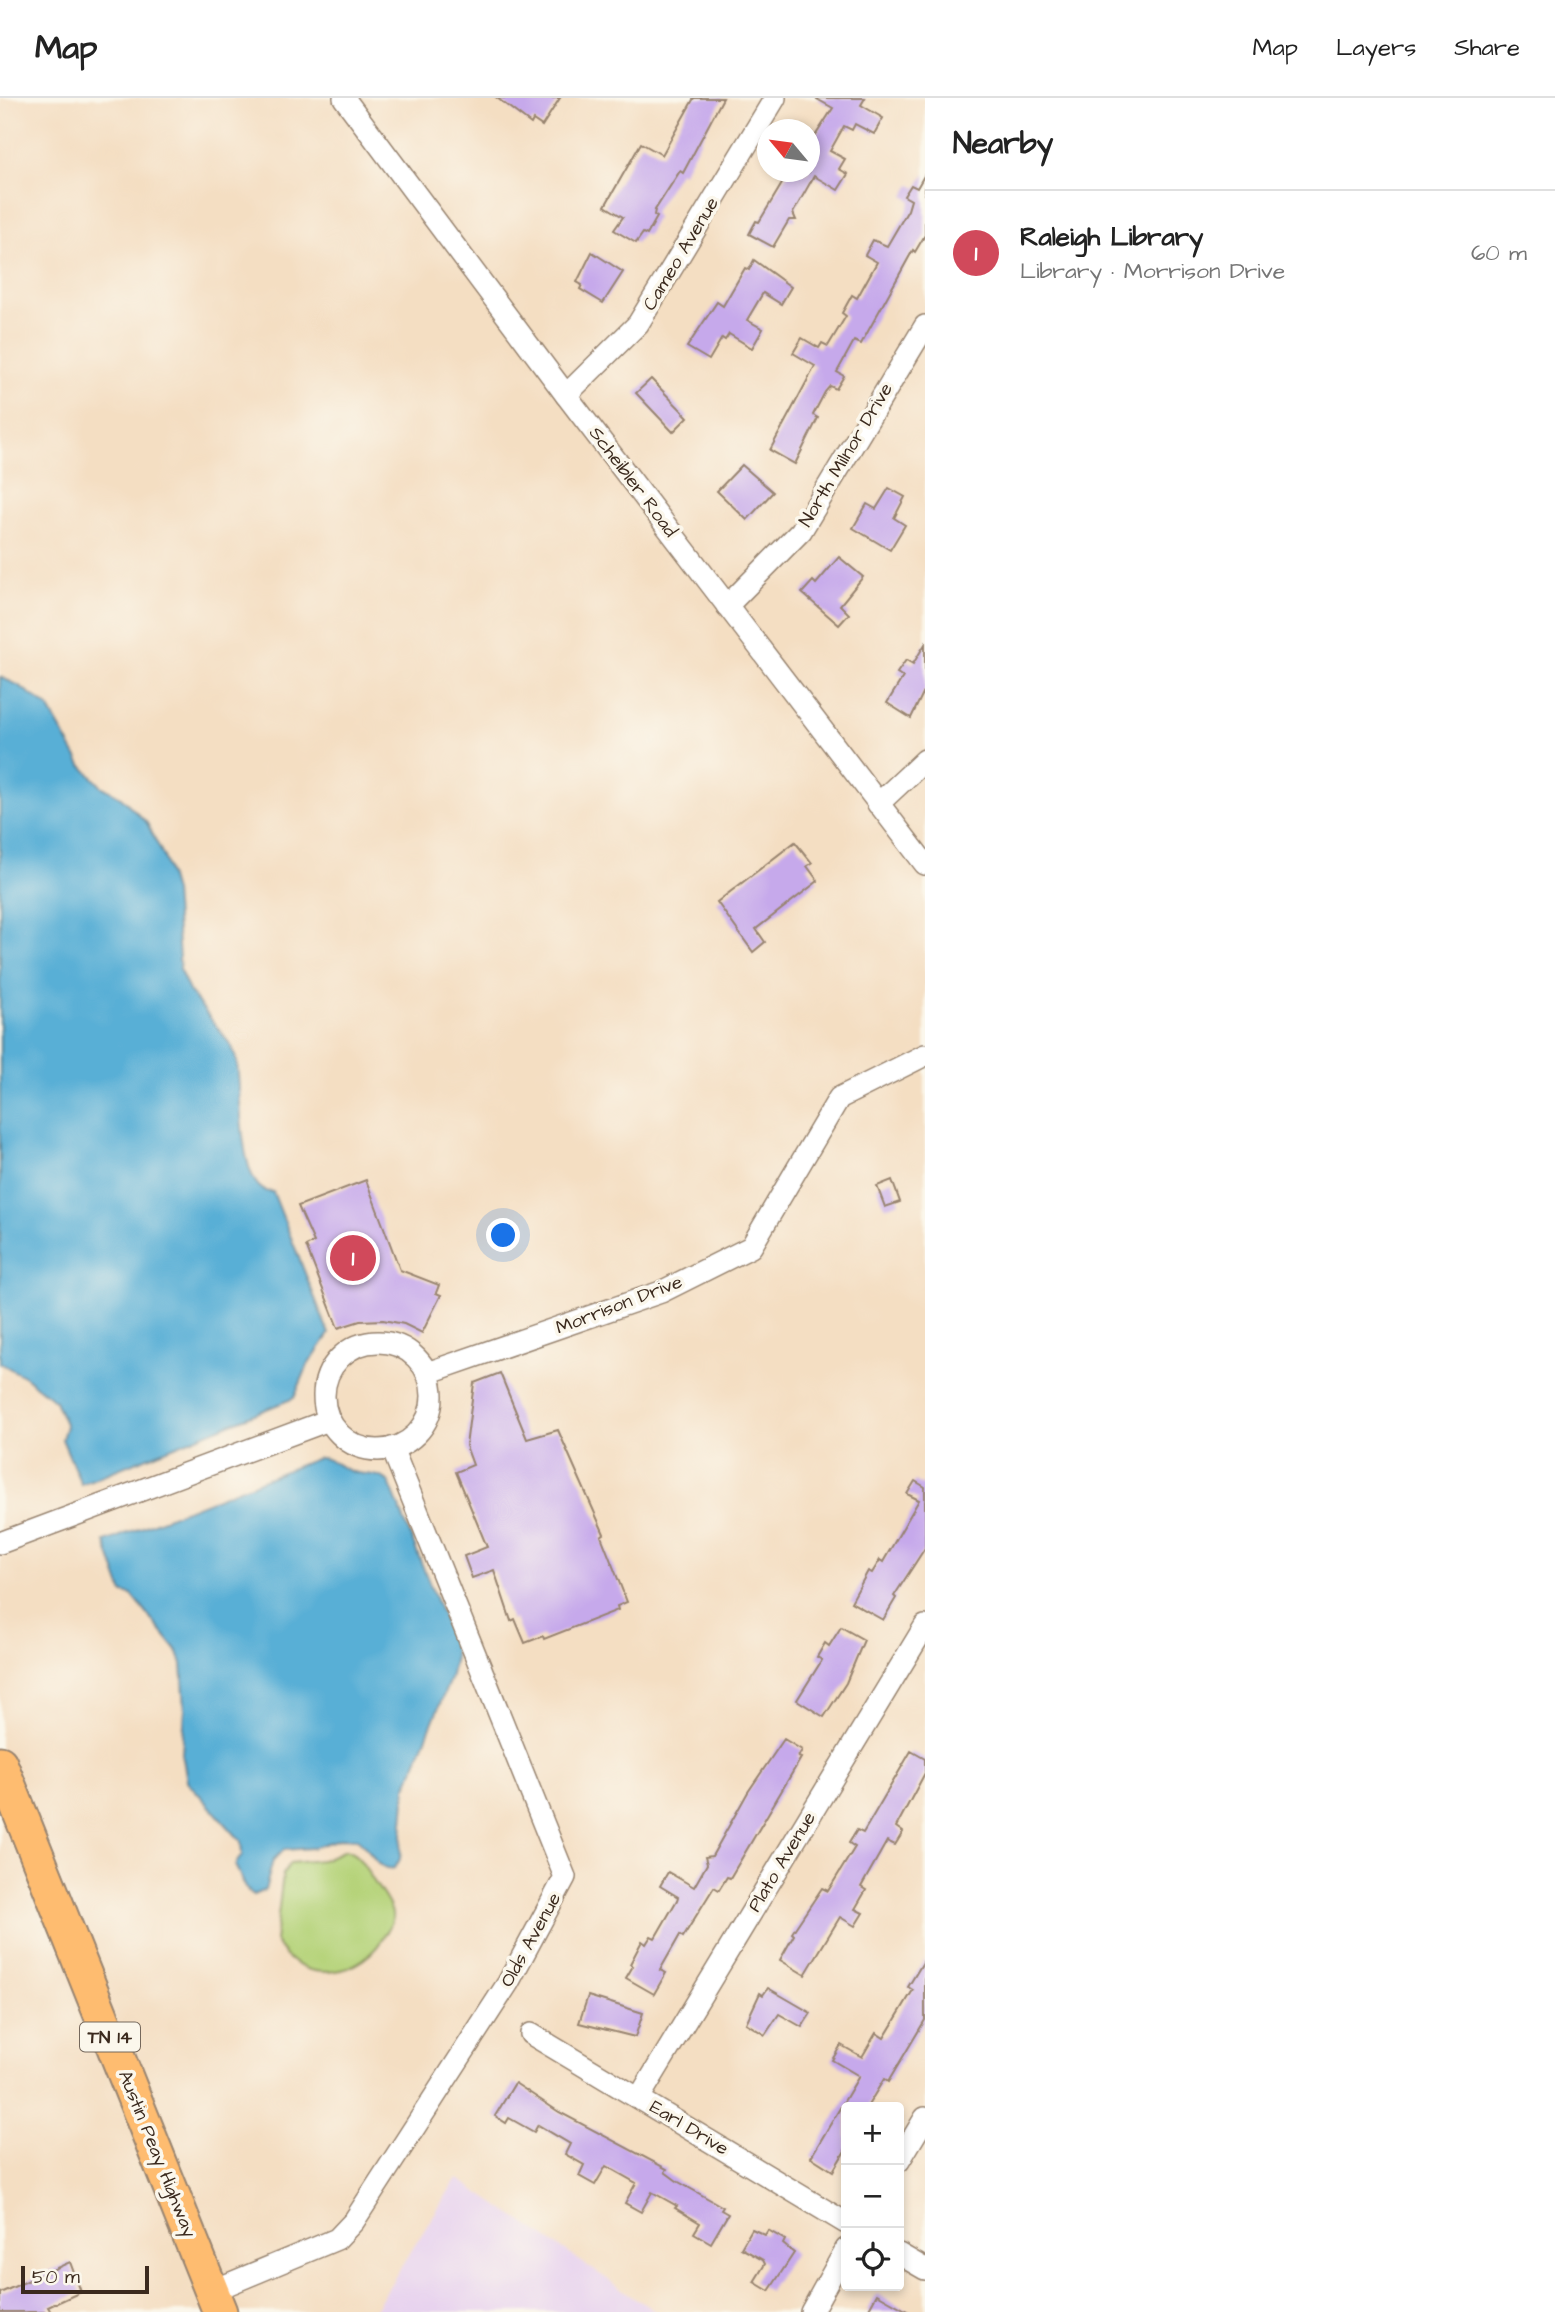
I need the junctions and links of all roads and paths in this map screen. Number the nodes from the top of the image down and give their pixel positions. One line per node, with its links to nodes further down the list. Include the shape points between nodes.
1 (344, 98): 4 (street, Scheibler Road)
2 (775, 98): 4 (street, Cameo Avenue, via 639,324)
3 (925, 326): 5 (street, North Milnor Drive, via 801,531)
4 (566, 395): 5 (street, Scheibler Road)
5 (727, 606): 7 (street, Scheibler Road)
6 (925, 760): 7 (street)
7 (878, 804): 8 (street, Scheibler Road)
8 (925, 864)
9 (925, 1055): 10 (street, Morrison Drive, via 839,1098 751,1247 661,1292)
10 (427, 1373): 11 (street, via 418,1359 389,1343 355,1347 341,1357 325,1386); 12 (street, via 432,1391 430,1410 416,1434)
11 (329, 1420): 12 (street, via 355,1446); 13 (street)
12 (392, 1448): 24 (street, Olds Avenue, via 565,1877 508,1983 354,2221 337,2239)
13 (0, 1543)
14 (925, 1626): 17 (street, Plato Avenue)
15 (0, 1763): 24 (main road, Austin Peay Highway / TN 14)
16 (531, 2034): 17 (street, Earl Drive)
17 (639, 2098): 20 (street, Earl Drive)
18 (925, 2118): 19 (street)
19 (904, 2153)
20 (841, 2220)
21 (904, 2257): 23 (street)
22 (841, 2258): 25 (street)
23 (925, 2269)
24 (216, 2302)
25 (811, 2312)

